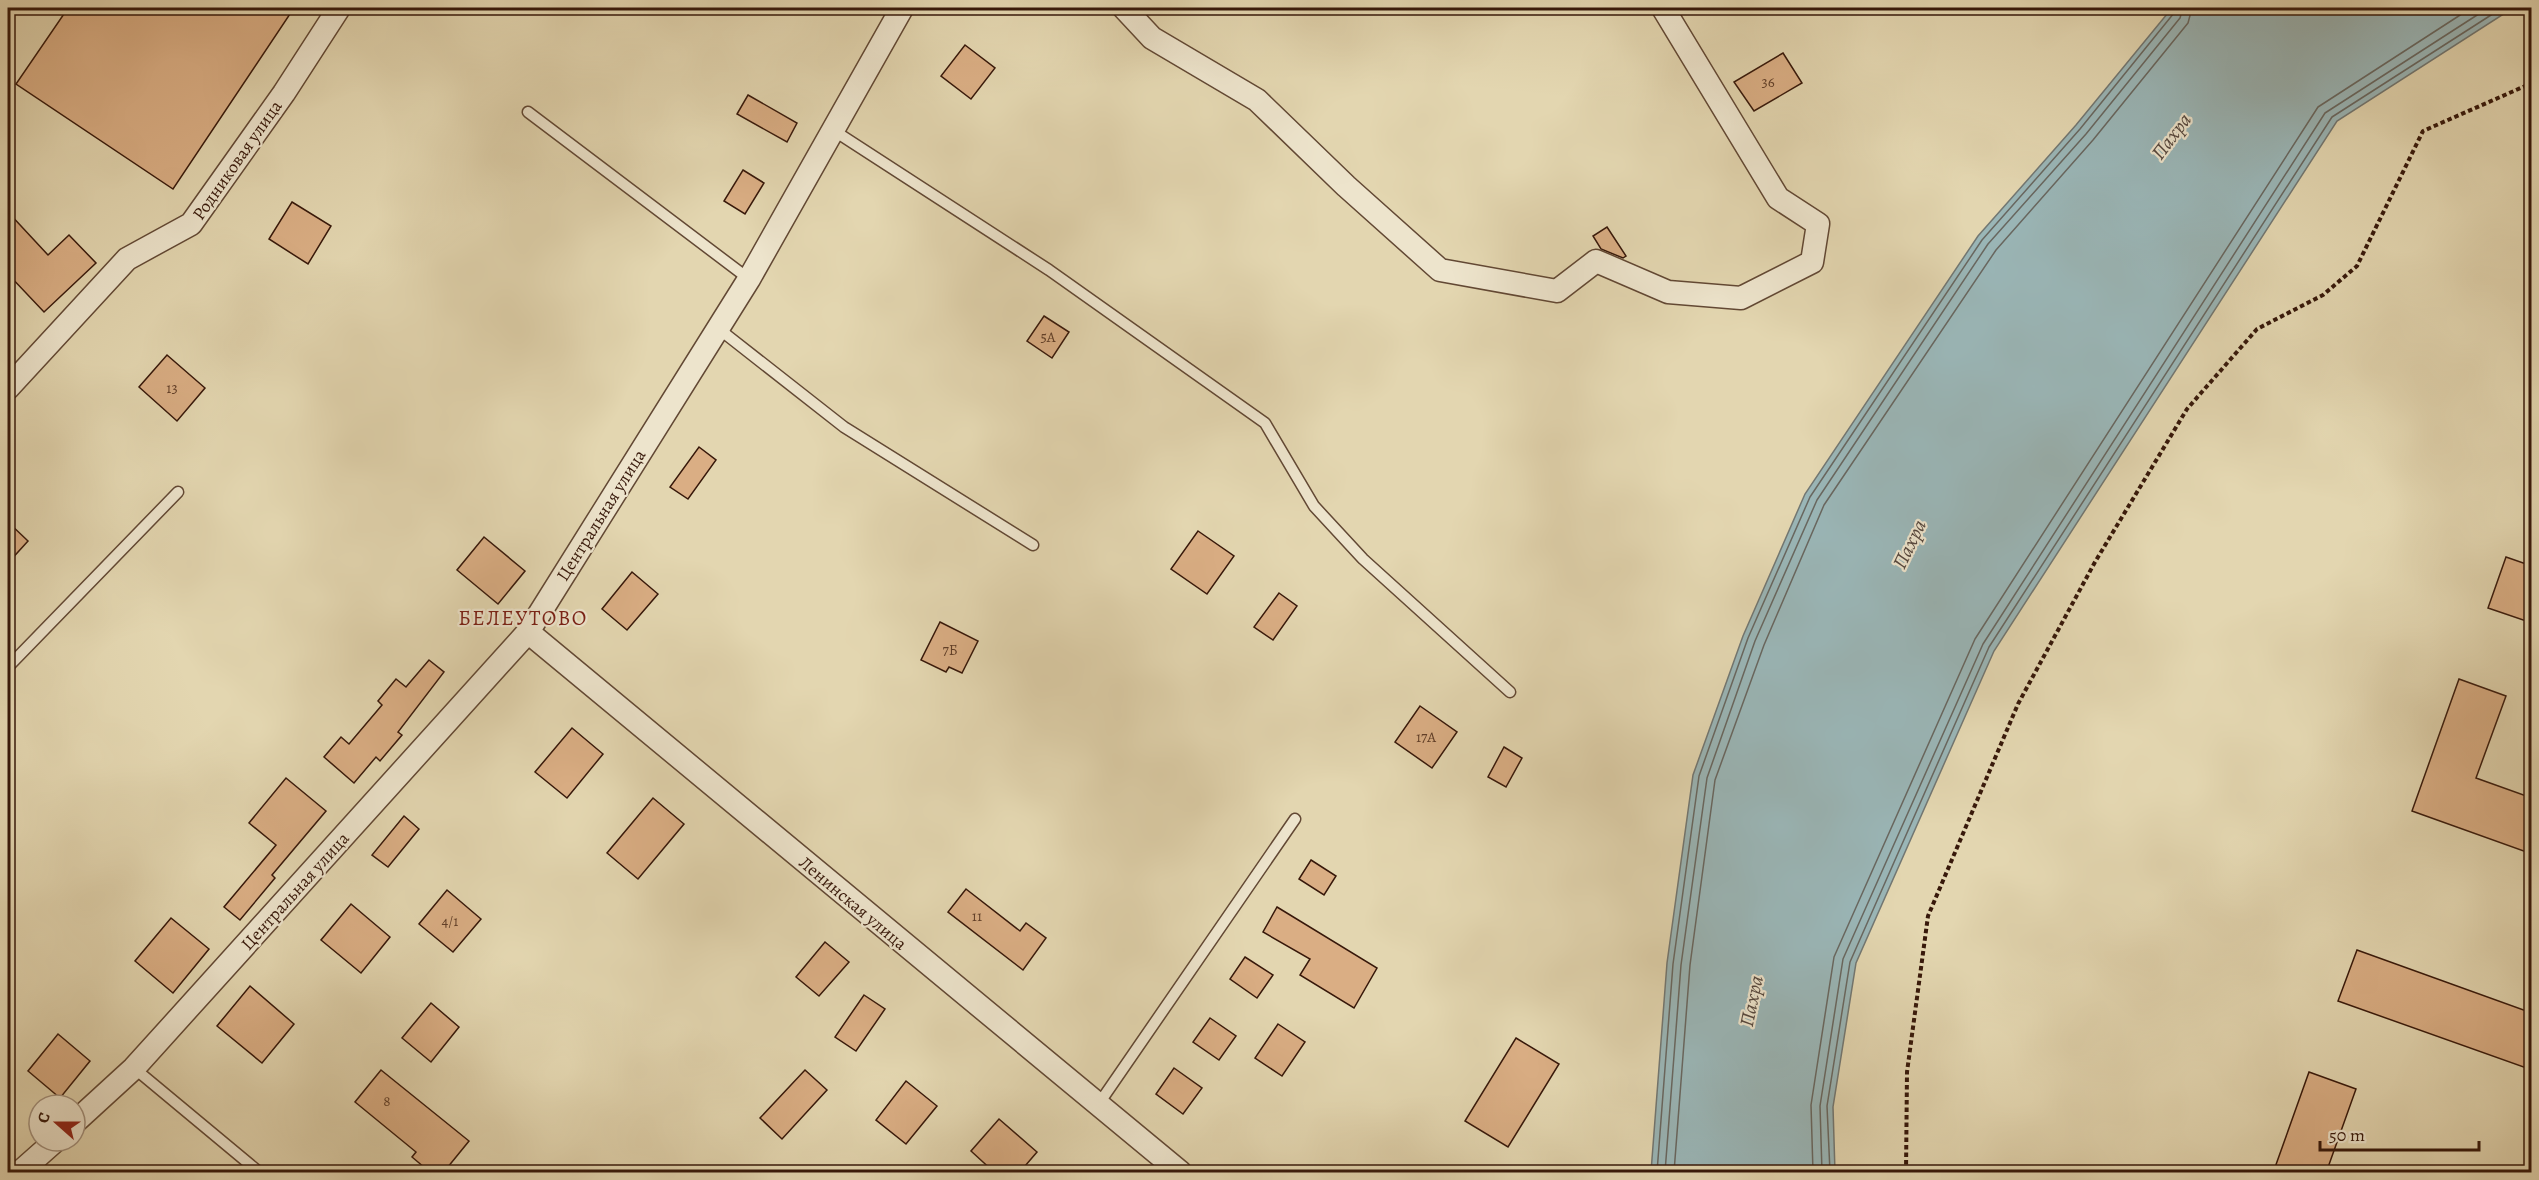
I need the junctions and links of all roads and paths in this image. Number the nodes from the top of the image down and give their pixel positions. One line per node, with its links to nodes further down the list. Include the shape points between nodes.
1 (339, 8): 10 (street, Родниковая улица, via 191,224 127,259)
2 (902, 8): 7 (street, Центральная улица)
3 (1124, 8): 4 (street, via 1152,38 1257,100 1440,270 1557,291 1596,261 1668,291 1741,298 1812,262 1818,224 1778,198)
4 (1663, 8)
5 (2532, 83): 24 (path, via 2423,131 2357,266 2323,295 2257,329 2187,409 2095,562 2018,704 1928,916 1907,1072)
6 (528, 112): 8 (lane)
7 (833, 130): 8 (street, Центральная улица); 15 (lane, via 1049,270 1265,423 1314,506 1363,558)
8 (749, 279): 9 (street, Центральная улица)
9 (719, 329): 12 (lane, via 844,427); 13 (street, Центральная улица)
10 (8, 388)
11 (178, 492): 14 (lane)
12 (1033, 545)
13 (528, 632): 17 (street, Центральная улица); 18 (street, Ленинская улица)
14 (8, 667)
15 (1510, 692)
16 (1295, 819): 18 (lane)
17 (134, 1068): 19 (street, Центральная улица); 22 (lane)
18 (1098, 1105): 23 (street, Ленинская улица)
19 (87, 1111)
20 (42, 1153): 21 (street)
21 (20, 1173)
22 (259, 1173)
23 (1180, 1173)
24 (1906, 1173)

